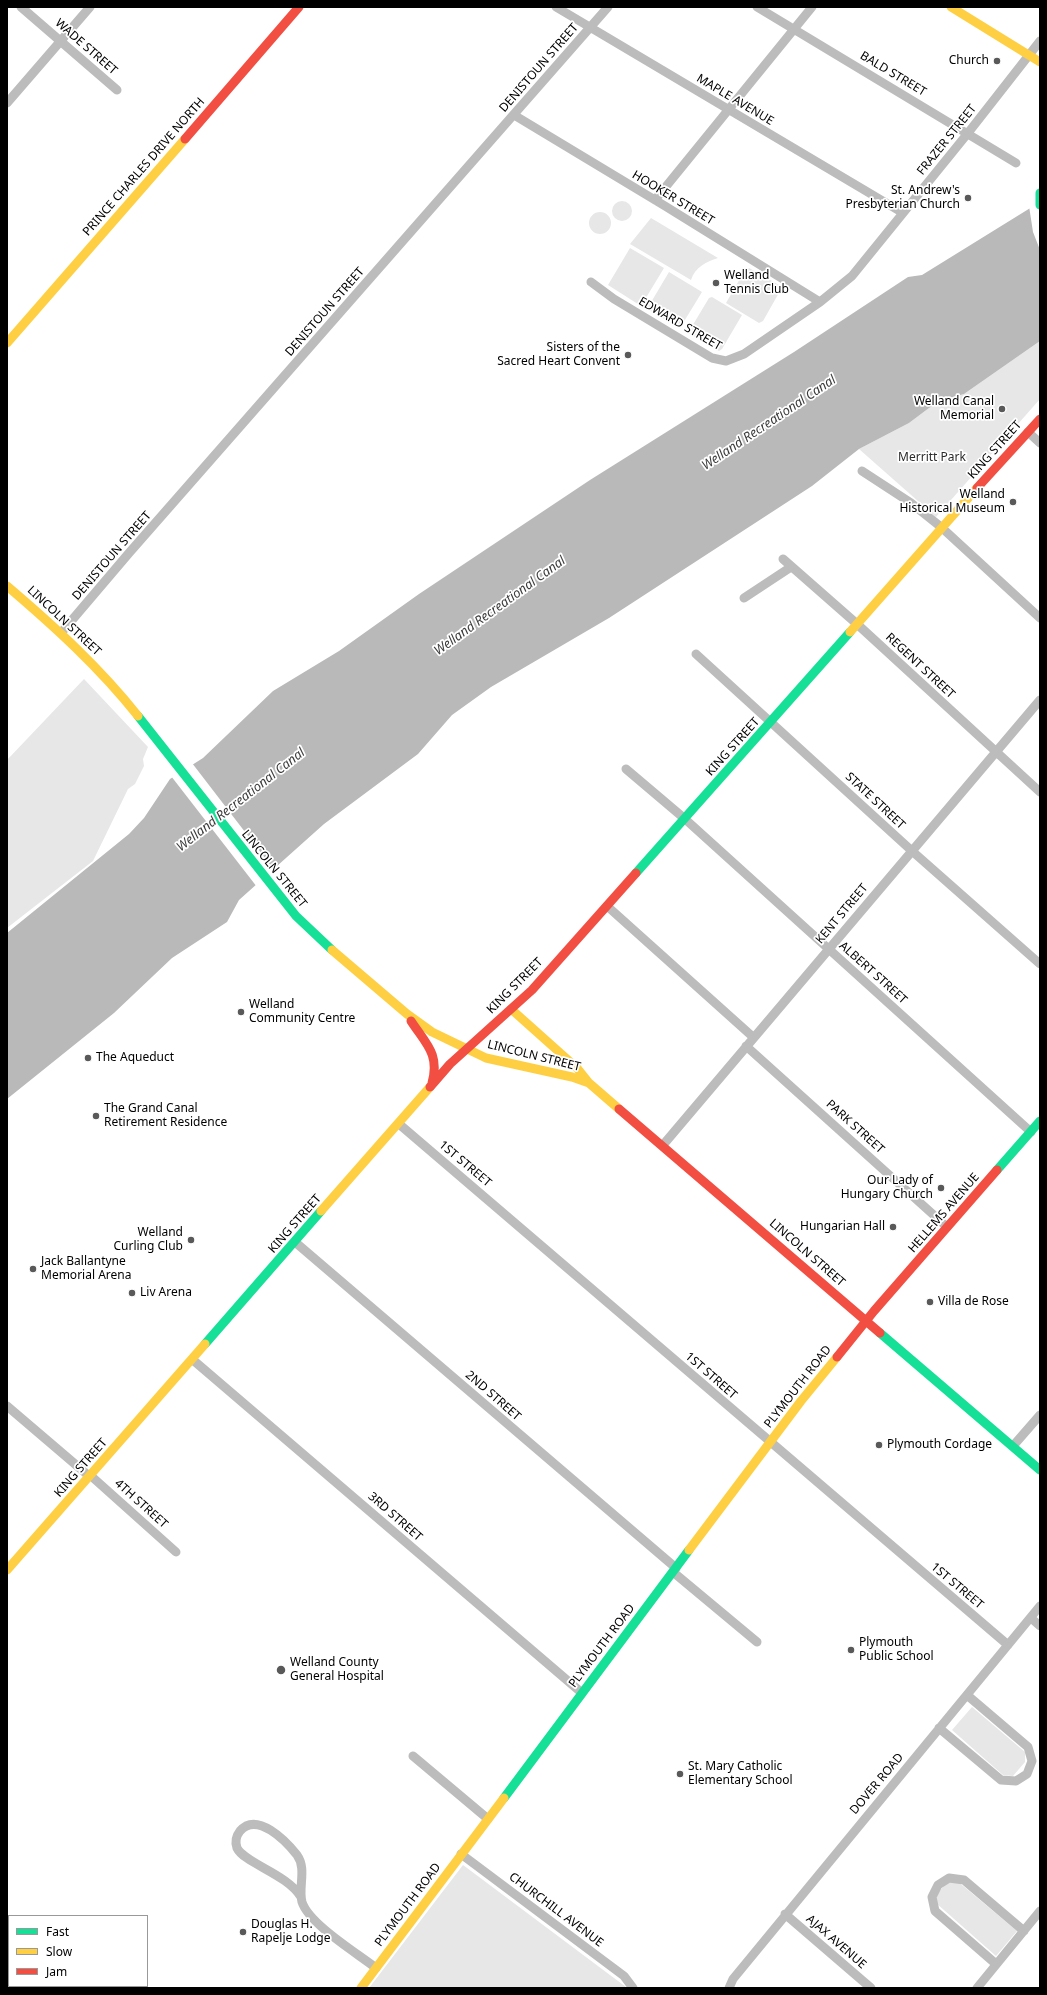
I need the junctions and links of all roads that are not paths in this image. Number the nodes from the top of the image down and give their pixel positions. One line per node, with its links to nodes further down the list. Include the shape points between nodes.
1 (21, 7): 11 (street, WADE STREET)
2 (90, 7): 11 (street)
3 (299, 7): 27 (main road, PRINCE CHARLES DRIVE NORTH)
4 (556, 7): 9 (street, MAPLE AVENUE)
5 (608, 7): 9 (street, DENISTOUN STREET)
6 (758, 7): 10 (street, BALD STREET)
7 (812, 7): 10 (street)
8 (951, 7): 13 (main road)
9 (590, 28): 17 (street, MAPLE AVENUE); 18 (street, DENISTOUN STREET)
10 (794, 29): 17 (street); 19 (street, BALD STREET)
11 (61, 41): 15 (street, WADE STREET); 16 (street)
12 (1040, 41): 13 (street, FRAZER STREET)
13 (1029, 56): 14 (main road); 19 (street, FRAZER STREET)
14 (1040, 62)
15 (117, 90)
16 (7, 103)
17 (729, 110): 22 (street); 24 (street, MAPLE AVENUE)
18 (514, 115): 22 (street, HOOKER STREET); 39 (street, DENISTOUN STREET)
19 (968, 133): 20 (street, BALD STREET); 24 (street, FRAZER STREET)
20 (1016, 164)
21 (1040, 193): 23 (main road)
22 (655, 200): 26 (street, HOOKER STREET)
23 (1040, 206)
24 (903, 213): 26 (street, FRAZER STREET, via 852,276)
25 (591, 282): 26 (street, EDWARD STREET, via 719,361 744,354)
26 (820, 302)
27 (7, 343)
28 (1040, 418): 29 (main road, KING STREET)
29 (1028, 432): 30 (street); 32 (main road, KING STREET)
30 (1040, 443)
31 (862, 471): 32 (street)
32 (942, 527): 37 (street); 38 (main road, KING STREET)
33 (782, 559): 34 (street, REGENT STREET)
34 (791, 567): 36 (street); 38 (street, REGENT STREET)
35 (7, 586): 39 (main road, LINCOLN STREET)
36 (744, 598)
37 (1040, 618)
38 (857, 624): 42 (main road, KING STREET); 43 (street, REGENT STREET)
39 (61, 633): 52 (main road, LINCOLN STREET, via 122,696 296,916)
40 (696, 654): 42 (street, STATE STREET)
41 (1040, 700): 43 (street, KENT STREET)
42 (772, 722): 46 (main road, KING STREET); 47 (street, STATE STREET)
43 (996, 752): 45 (street, REGENT STREET); 47 (street, KENT STREET)
44 (626, 769): 46 (street, ALBERT STREET)
45 (1040, 792)
46 (685, 819): 48 (main road, KING STREET); 49 (street, ALBERT STREET)
47 (912, 851): 49 (street, KENT STREET); 50 (street, STATE STREET)
48 (607, 906): 51 (main road, KING STREET, via 532,990); 53 (street)
49 (828, 949): 53 (street, KENT STREET); 60 (street, ALBERT STREET)
50 (1040, 964)
51 (511, 1009): 55 (main road, KING STREET); 56 (main road)
52 (406, 1014): 55 (main road, LINCOLN STREET, via 432,1032); 57 (main road, via 434,1054 436,1068)
53 (753, 1037): 54 (street, KENT STREET)
54 (746, 1046): 61 (street, KENT STREET); 62 (street, PARK STREET)
55 (466, 1049): 56 (main road, LINCOLN STREET, via 486,1058); 57 (main road, KING STREET)
56 (589, 1083): 61 (main road, LINCOLN STREET)
57 (431, 1086): 59 (main road, KING STREET)
58 (1040, 1121): 60 (main road, HELLEMS AVENUE)
59 (399, 1124): 63 (main road, KING STREET); 68 (street, 1ST STREET)
60 (1031, 1132): 62 (main road, HELLEMS AVENUE)
61 (663, 1145): 64 (main road, LINCOLN STREET)
62 (947, 1227): 64 (main road, HELLEMS AVENUE)
63 (296, 1242): 65 (main road, KING STREET); 74 (street, 2ND STREET)
64 (867, 1321): 68 (main road, PLYMOUTH ROAD); 69 (main road, LINCOLN STREET)
65 (193, 1360): 71 (main road, KING STREET); 80 (street, 3RD STREET)
66 (7, 1406): 71 (street, 4TH STREET)
67 (1040, 1415): 69 (street)
68 (770, 1442): 74 (main road, PLYMOUTH ROAD); 79 (street, 1ST STREET)
69 (1013, 1446): 70 (main road, LINCOLN STREET)
70 (1040, 1470)
71 (90, 1476): 72 (street, 4TH STREET); 73 (main road, KING STREET)
72 (176, 1552)
73 (7, 1570)
74 (674, 1570): 78 (street, 2ND STREET); 80 (main road, PLYMOUTH ROAD)
75 (1040, 1606): 76 (street, DOVER ROAD)
76 (1031, 1618): 77 (street); 79 (street, DOVER ROAD)
77 (1040, 1626)
78 (756, 1642)
79 (1008, 1645): 81 (street, DOVER ROAD)
80 (582, 1693): 84 (main road, PLYMOUTH ROAD)
81 (967, 1694): 82 (street, DOVER ROAD); 82 (street, via 1028,1747 1032,1761 1027,1774 1016,1781 1001,1780)
82 (939, 1728): 88 (street, DOVER ROAD)
83 (413, 1756): 84 (street)
84 (488, 1819): 85 (main road, PLYMOUTH ROAD)
85 (461, 1854): 91 (main road, PLYMOUTH ROAD); 93 (street, CHURCHILL AVENUE, via 624,1976)
86 (301, 1897): 86 (street, via 302,1870 296,1854 266,1827 256,1824 239,1832 236,1840 240,1852 287,1881); 91 (street, via 314,1921)
87 (1040, 1911): 89 (street)
88 (785, 1914): 94 (street, DOVER ROAD, via 733,1979); 95 (street, AJAX AVENUE)
89 (1024, 1931): 90 (street); 90 (street, via 964,1880 949,1878 938,1885 932,1897 935,1912)
90 (996, 1964): 96 (street)
91 (376, 1968): 92 (main road, PLYMOUTH ROAD)
92 (361, 1988)
93 (633, 1988)
94 (729, 1988)
95 (871, 1988)
96 (977, 1988)

